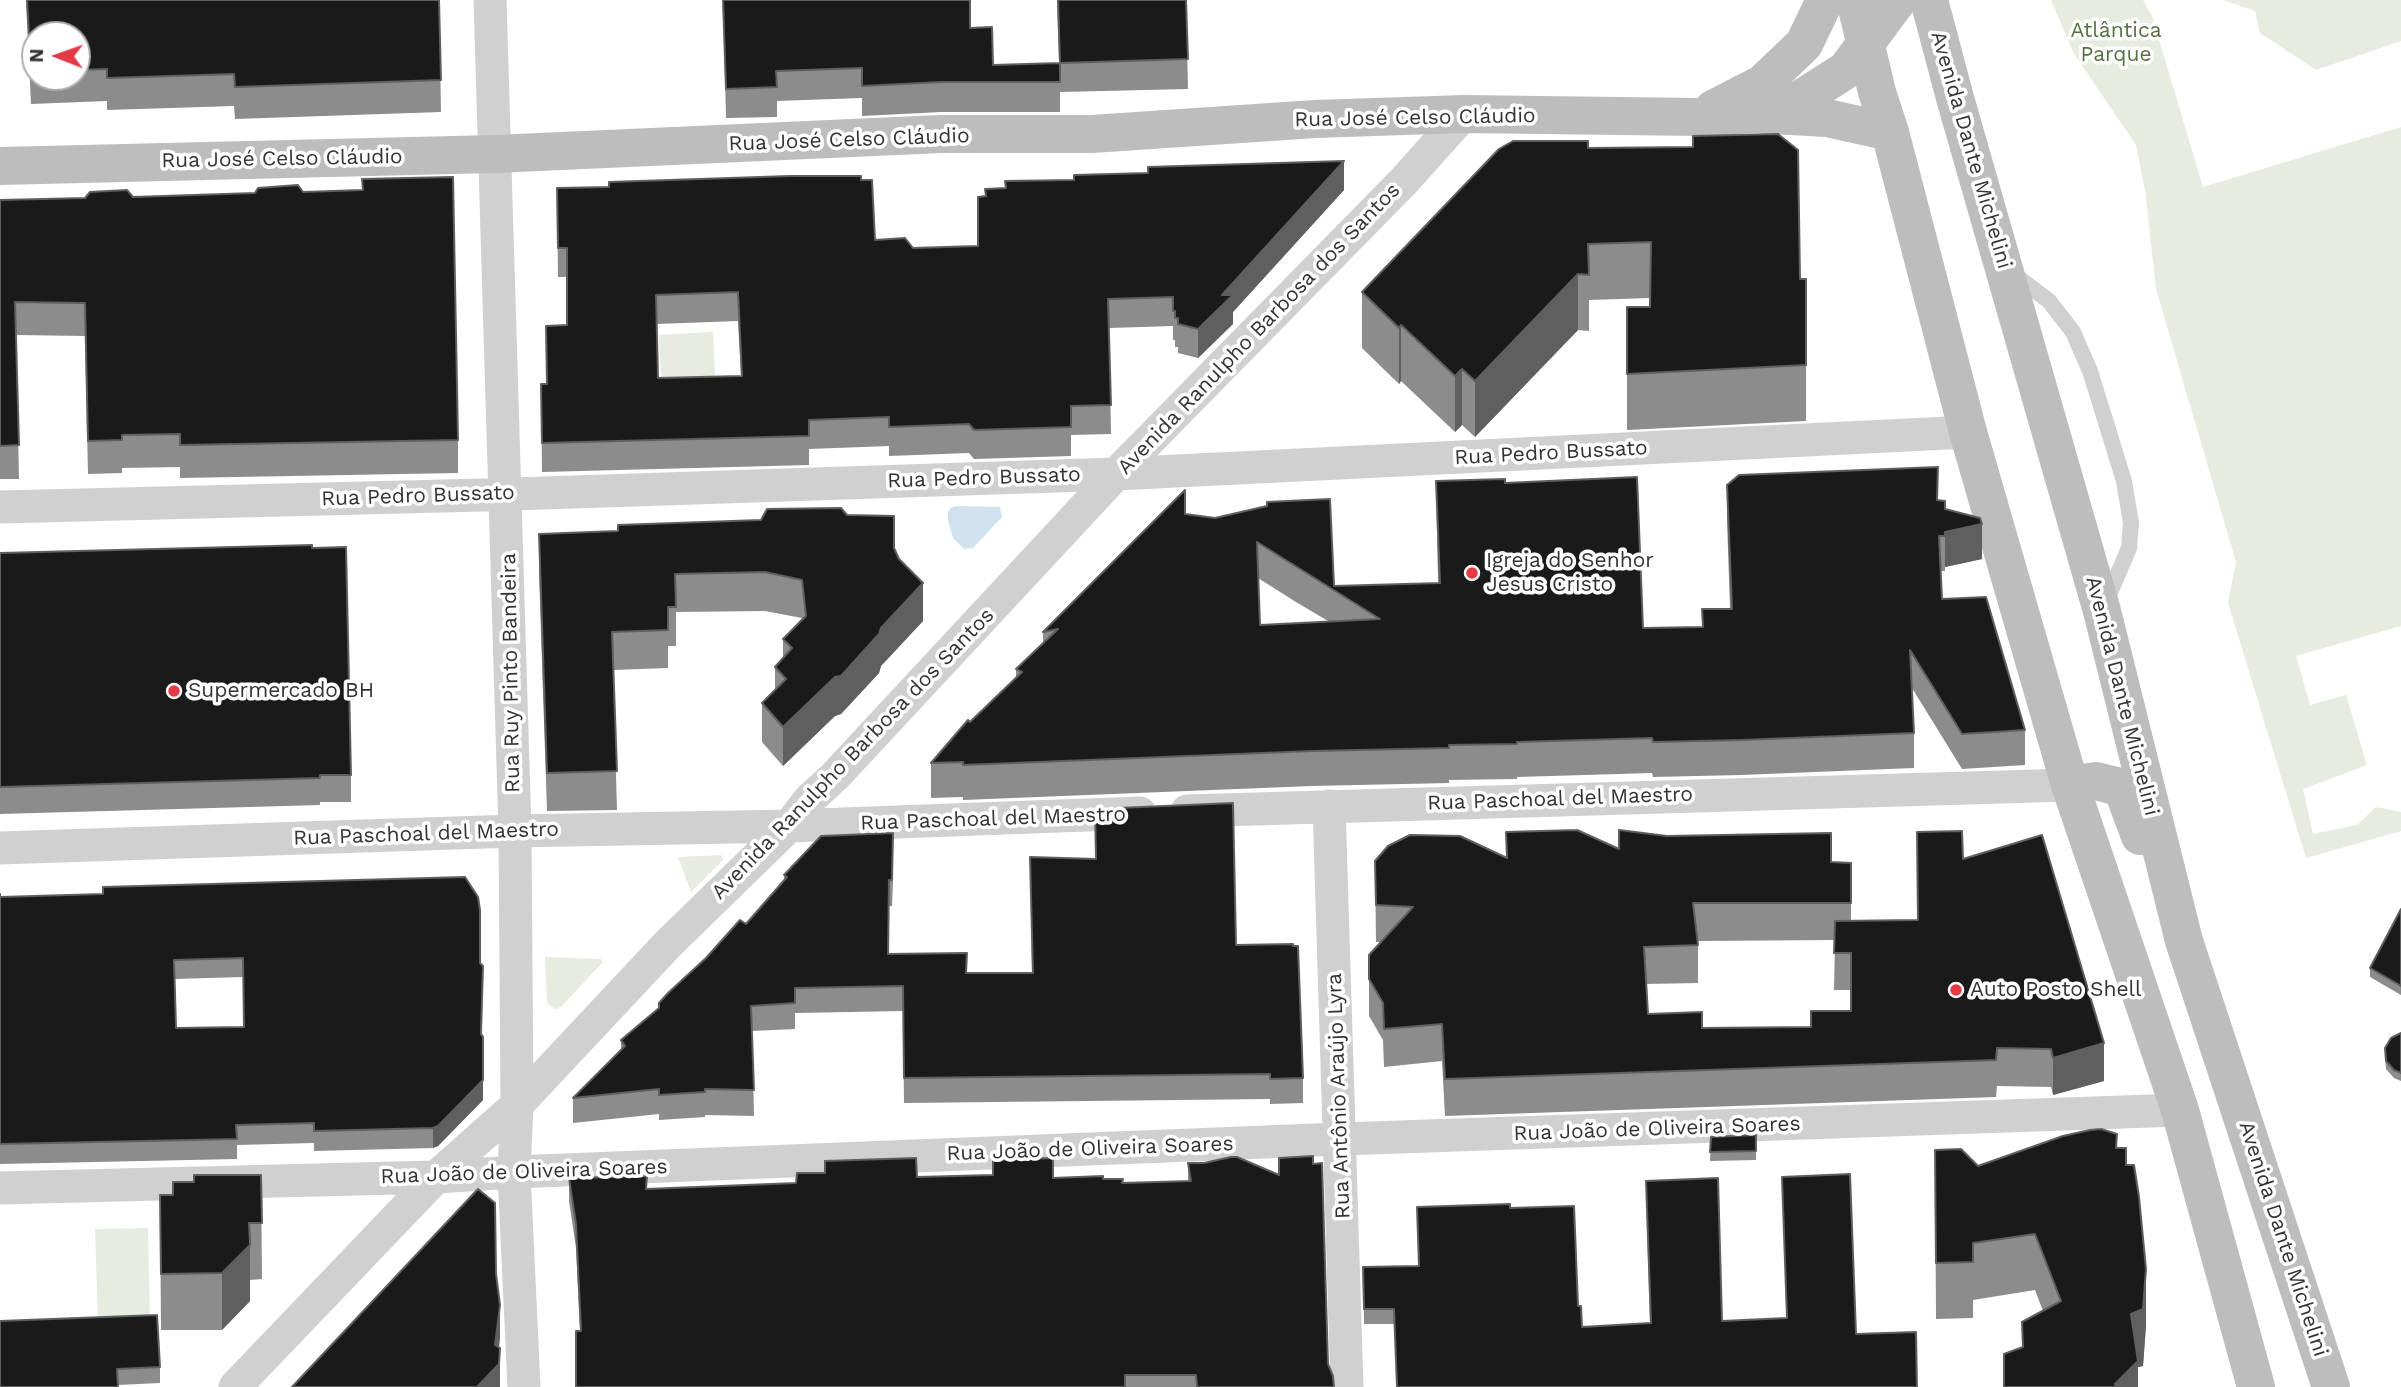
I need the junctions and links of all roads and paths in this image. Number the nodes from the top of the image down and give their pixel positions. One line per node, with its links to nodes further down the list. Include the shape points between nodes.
1 (491, 0): 11 (street, Rua Ruy Pinto Bandeira)
2 (1825, 0): 9 (main road, Rua José Celso Cláudio, via 1804,44 1762,84)
3 (1855, 0): 6 (main road)
4 (1898, 0): 6 (main road)
5 (1929, 0): 13 (main road, Avenida Dante Michelini)
6 (1866, 42): 8 (main road, via 1846,70 1820,88); 10 (main road)
7 (1464, 114): 9 (main road, Rua José Celso Cláudio); 11 (main road, Rua José Celso Cláudio, via 1092,134 942,134); 15 (street, Avenida Ranulpho Barbosa dos Santos)
8 (1755, 114): 9 (main road, Rua José Celso Cláudio); 10 (main road, via 1827,117)
9 (1697, 117)
10 (1890, 132): 14 (main road)
11 (495, 154): 12 (main road, Rua José Celso Cláudio); 16 (street, Rua Ruy Pinto Bandeira)
12 (0, 166)
13 (2003, 266): 18 (main road, Avenida Dante Michelini); 18 (lane, via 2049,301 2073,332 2124,481 2132,523 2129,548)
14 (1968, 432): 15 (street, Rua Pedro Bussato); 19 (main road)
15 (1116, 474): 16 (street, Rua Pedro Bussato); 21 (street, Avenida Ranulpho Barbosa dos Santos, via 809,800)
16 (506, 494): 17 (street, Rua Pedro Bussato); 22 (street, Rua Ruy Pinto Bandeira)
17 (0, 507)
18 (2102, 611): 24 (main road, Avenida Dante Michelini)
19 (2070, 785): 20 (street, Rua Paschoal del Maestro); 24 (main road, via 2096,780 2124,793); 26 (main road)
20 (1329, 806): 21 (street, Rua Paschoal del Maestro); 27 (street, Rua Antônio Araújo Lyra)
21 (789, 827): 22 (street, Rua Paschoal del Maestro); 25 (street, Avenida Ranulpho Barbosa dos Santos, via 667,945)
22 (515, 831): 23 (street, Rua Paschoal del Maestro); 25 (street, Rua Ruy Pinto Bandeira)
23 (0, 848)
24 (2184, 941): 37 (main road, Avenida Dante Michelini)
25 (517, 1105): 28 (street, Rua Ruy Pinto Bandeira); 29 (street, Avenida Ranulpho Barbosa dos Santos)
26 (2180, 1110): 27 (street, Rua João de Oliveira Soares); 31 (main road)
27 (1341, 1139): 28 (street, Rua João de Oliveira Soares); 34 (street, Rua Antônio Araújo Lyra)
28 (514, 1172): 29 (street, Rua João de Oliveira Soares); 33 (street, Rua Ruy Pinto Bandeira)
29 (436, 1177): 30 (street, Rua João de Oliveira Soares); 32 (street, Avenida Ranulpho Barbosa dos Santos)
30 (0, 1188)
31 (2238, 1325): 35 (main road); 36 (main road)
32 (235, 1387)
33 (524, 1387)
34 (1347, 1387)
35 (2256, 1387)
36 (2279, 1387)
37 (2332, 1387)

